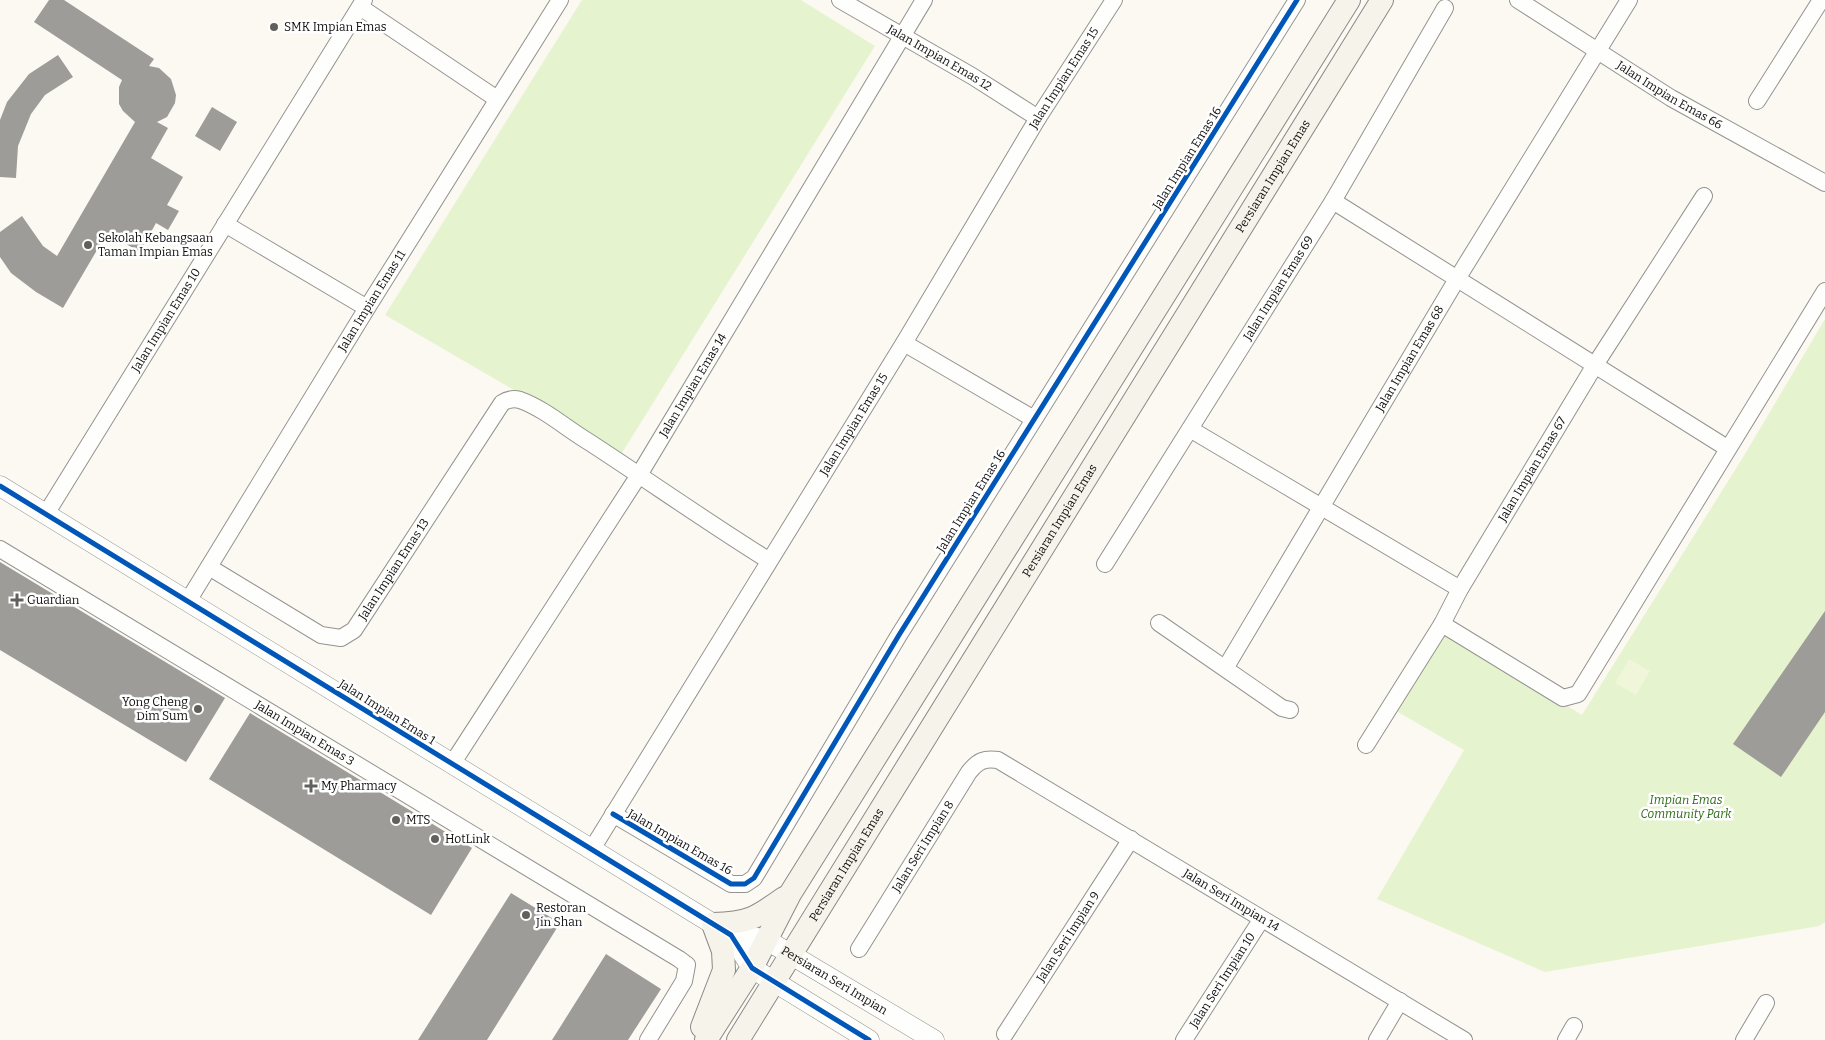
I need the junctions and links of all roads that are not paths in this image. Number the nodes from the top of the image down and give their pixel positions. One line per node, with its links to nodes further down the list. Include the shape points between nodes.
1 (560, 0): 15 (street, Jalan Impian Emas 11)
2 (840, 0): 13 (street, Jalan Impian Emas 12)
3 (924, 0): 13 (street, Jalan Impian Emas 14)
4 (1114, 0): 17 (street, Jalan Impian Emas 15)
5 (1297, 0): 27 (street, Jalan Impian Emas 16)
6 (1349, 0): 50 (main road)
7 (1518, 0): 14 (street, Jalan Impian Emas 66)
8 (1629, 0): 14 (street, Jalan Impian Emas 68)
9 (1821, 0): 16 (street)
10 (1382, 2): 55 (main road, Persiaran Impian Emas)
11 (362, 3): 15 (street); 21 (street, Jalan Impian Emas 10)
12 (1444, 8): 20 (street, Jalan Impian Emas 69)
13 (902, 37): 17 (street, Jalan Impian Emas 12); 30 (street, Jalan Impian Emas 14)
14 (1597, 51): 18 (street, Jalan Impian Emas 66, via 1671,98); 22 (street, Jalan Impian Emas 68)
15 (497, 99): 24 (street, Jalan Impian Emas 11)
16 (1757, 101)
17 (1038, 118): 25 (street, Jalan Impian Emas 15)
18 (1825, 183)
19 (1704, 196): 26 (street, Jalan Impian Emas 67)
20 (1333, 201): 22 (street); 28 (street, Jalan Impian Emas 69)
21 (225, 224): 24 (street); 33 (street, Jalan Impian Emas 10)
22 (1457, 278): 26 (street); 32 (street, Jalan Impian Emas 68)
23 (1825, 292): 29 (street)
24 (367, 308): 37 (street, Jalan Impian Emas 11)
25 (904, 343): 27 (street); 35 (street, Jalan Impian Emas 15)
26 (1595, 365): 29 (street); 38 (street, Jalan Impian Emas 67)
27 (1034, 419): 47 (street, Jalan Impian Emas 16, via 899,635 754,878 746,884 731,884)
28 (1190, 429): 32 (street); 36 (street, Jalan Impian Emas 69)
29 (1727, 448): 41 (street, via 1578,694 1563,698)
30 (639, 475): 35 (street, Jalan Impian Emas 13); 37 (street, Jalan Impian Emas 13, via 540,411 518,399 509,399 502,403 354,630 341,638 321,635); 46 (street, Jalan Impian Emas 14)
31 (0, 486): 33 (street, Jalan Impian Emas 1)
32 (1322, 507): 38 (street); 42 (street, Jalan Impian Emas 68)
33 (46, 514): 39 (street, Jalan Impian Emas 1)
34 (0, 549): 62 (street, Jalan Impian Emas 3, via 687,965 684,981)
35 (768, 560): 47 (street, Jalan Impian Emas 15)
36 (1105, 564)
37 (208, 568): 39 (street, Jalan Impian Emas 11)
38 (1460, 589): 41 (street, Jalan Impian Emas 67)
39 (188, 602): 46 (street, Jalan Impian Emas 1)
40 (1159, 623): 42 (street)
41 (1442, 624): 44 (street, Jalan Impian Emas 67)
42 (1226, 667): 43 (street, via 1282,708)
43 (1290, 710)
44 (1366, 745)
45 (998, 760): 48 (street, Jalan Seri Impian 14); 54 (street, Jalan Seri Impian 8, via 986,758 977,762 969,772)
46 (452, 764): 49 (street, Jalan Impian Emas 1)
47 (612, 814): 49 (street, Jalan Impian Emas 15)
48 (1130, 839): 51 (street, Jalan Seri Impian 14); 61 (street, Jalan Seri Impian 9)
49 (592, 849): 52 (street, Jalan Impian Emas 1)
50 (790, 894): 52 (main road, via 755,918); 53 (main road)
51 (1262, 920): 58 (street, Jalan Seri Impian 14); 68 (street, Jalan Seri Impian 10)
52 (722, 929): 53 (street, Persiaran Seri Impian); 56 (street, Jalan Impian Emas 1); 63 (main road, via 724,970)
53 (765, 939): 55 (street, Persiaran Seri Impian); 56 (main road)
54 (859, 949)
55 (791, 954): 57 (main road, Persiaran Impian Emas); 67 (street, Persiaran Seri Impian)
56 (752, 968): 57 (street); 64 (main road)
57 (775, 982): 65 (main road, Persiaran Impian Emas); 66 (street)
58 (1400, 1001): 69 (street); 70 (street, Jalan Seri Impian 14)
59 (1766, 1003): 72 (street)
60 (1574, 1026): 71 (street)
61 (1005, 1034)
62 (648, 1040)
63 (697, 1040)
64 (706, 1040)
65 (738, 1040)
66 (869, 1040)
67 (934, 1040)
68 (1184, 1040)
69 (1377, 1040)
70 (1464, 1040)
71 (1566, 1040)
72 (1744, 1040)

